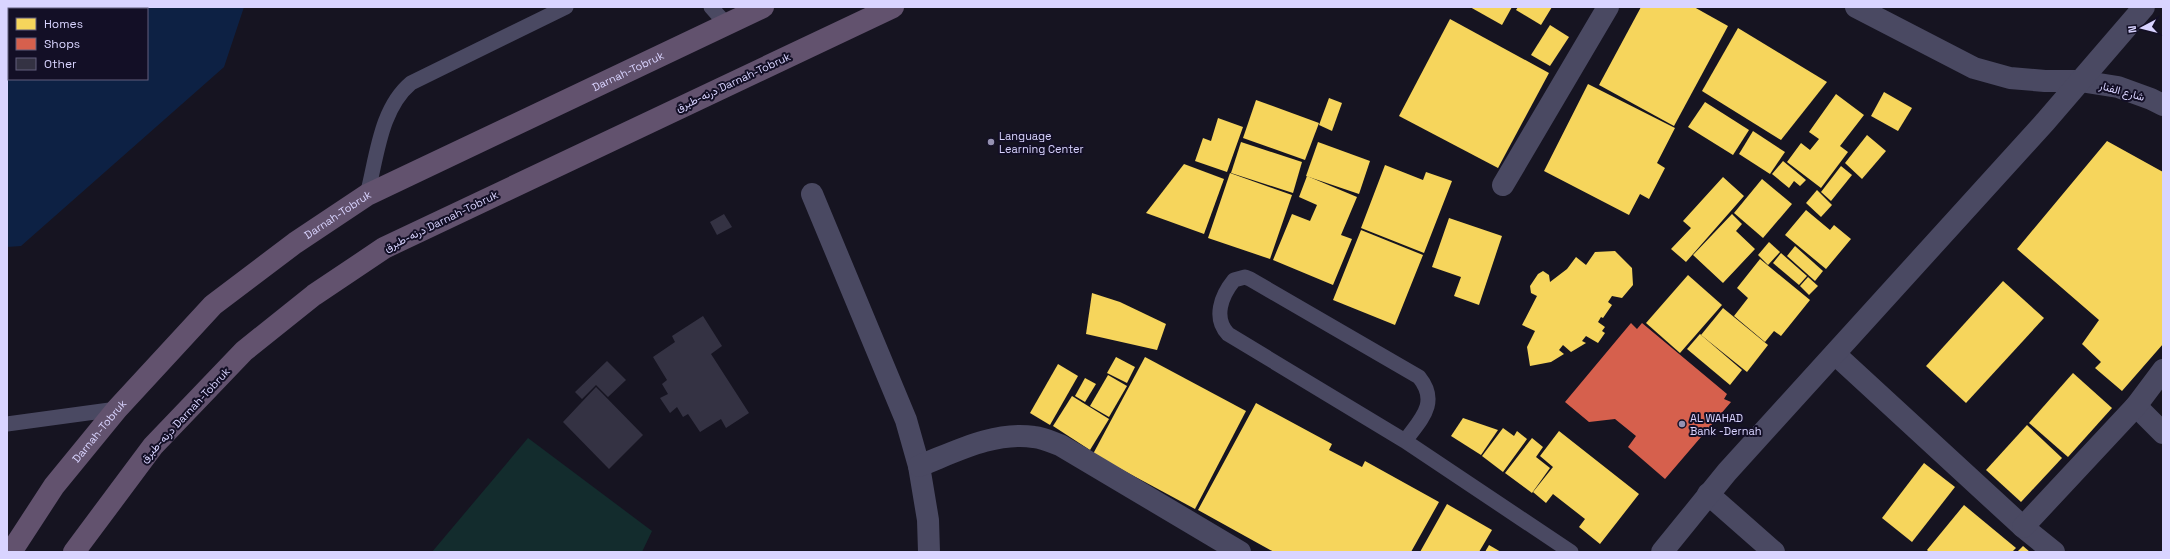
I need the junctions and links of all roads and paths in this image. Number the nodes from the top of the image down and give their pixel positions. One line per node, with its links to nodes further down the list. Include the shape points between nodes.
1 (566, 7): 13 (lane, via 411,83 400,92 386,117)
2 (711, 7): 8 (lane)
3 (763, 7): 8 (highway, Darnah-Tobruk)
4 (893, 7): 25 (highway, درنه-طبرق Darnah-Tobruk, via 391,244 371,256 314,295 244,351 153,446)
5 (1608, 7): 11 (street)
6 (1856, 7): 9 (street, شارع الفنار, via 1974,68 2010,78)
7 (2144, 7): 9 (street)
8 (726, 24): 13 (highway, Darnah-Tobruk)
9 (2080, 81): 10 (street, شارع الفنار, via 2118,88); 14 (street)
10 (2163, 105)
11 (1503, 185)
12 (812, 194): 21 (street, via 906,420)
13 (367, 195): 17 (highway, Darnah-Tobruk, via 295,243 213,304)
14 (1835, 354): 22 (street); 23 (street)
15 (2163, 370): 16 (street)
16 (2136, 406): 19 (street); 23 (street)
17 (117, 409): 18 (lane); 24 (highway, Darnah-Tobruk, via 54,486)
18 (7, 424)
19 (2163, 434)
20 (1404, 441): 20 (lane, via 1228,334 1220,322 1219,314 1234,280 1245,277 1250,279 1419,377 1428,392 1427,409); 28 (lane)
21 (919, 466): 26 (street, via 928,520); 27 (street, via 980,442 1007,436 1034,437 1060,445)
22 (1708, 494): 29 (street); 30 (street)
23 (2023, 526): 31 (street)
24 (11, 552)
25 (74, 552)
26 (929, 552)
27 (1240, 552)
28 (1571, 552)
29 (1662, 552)
30 (1774, 552)
31 (2054, 552)

